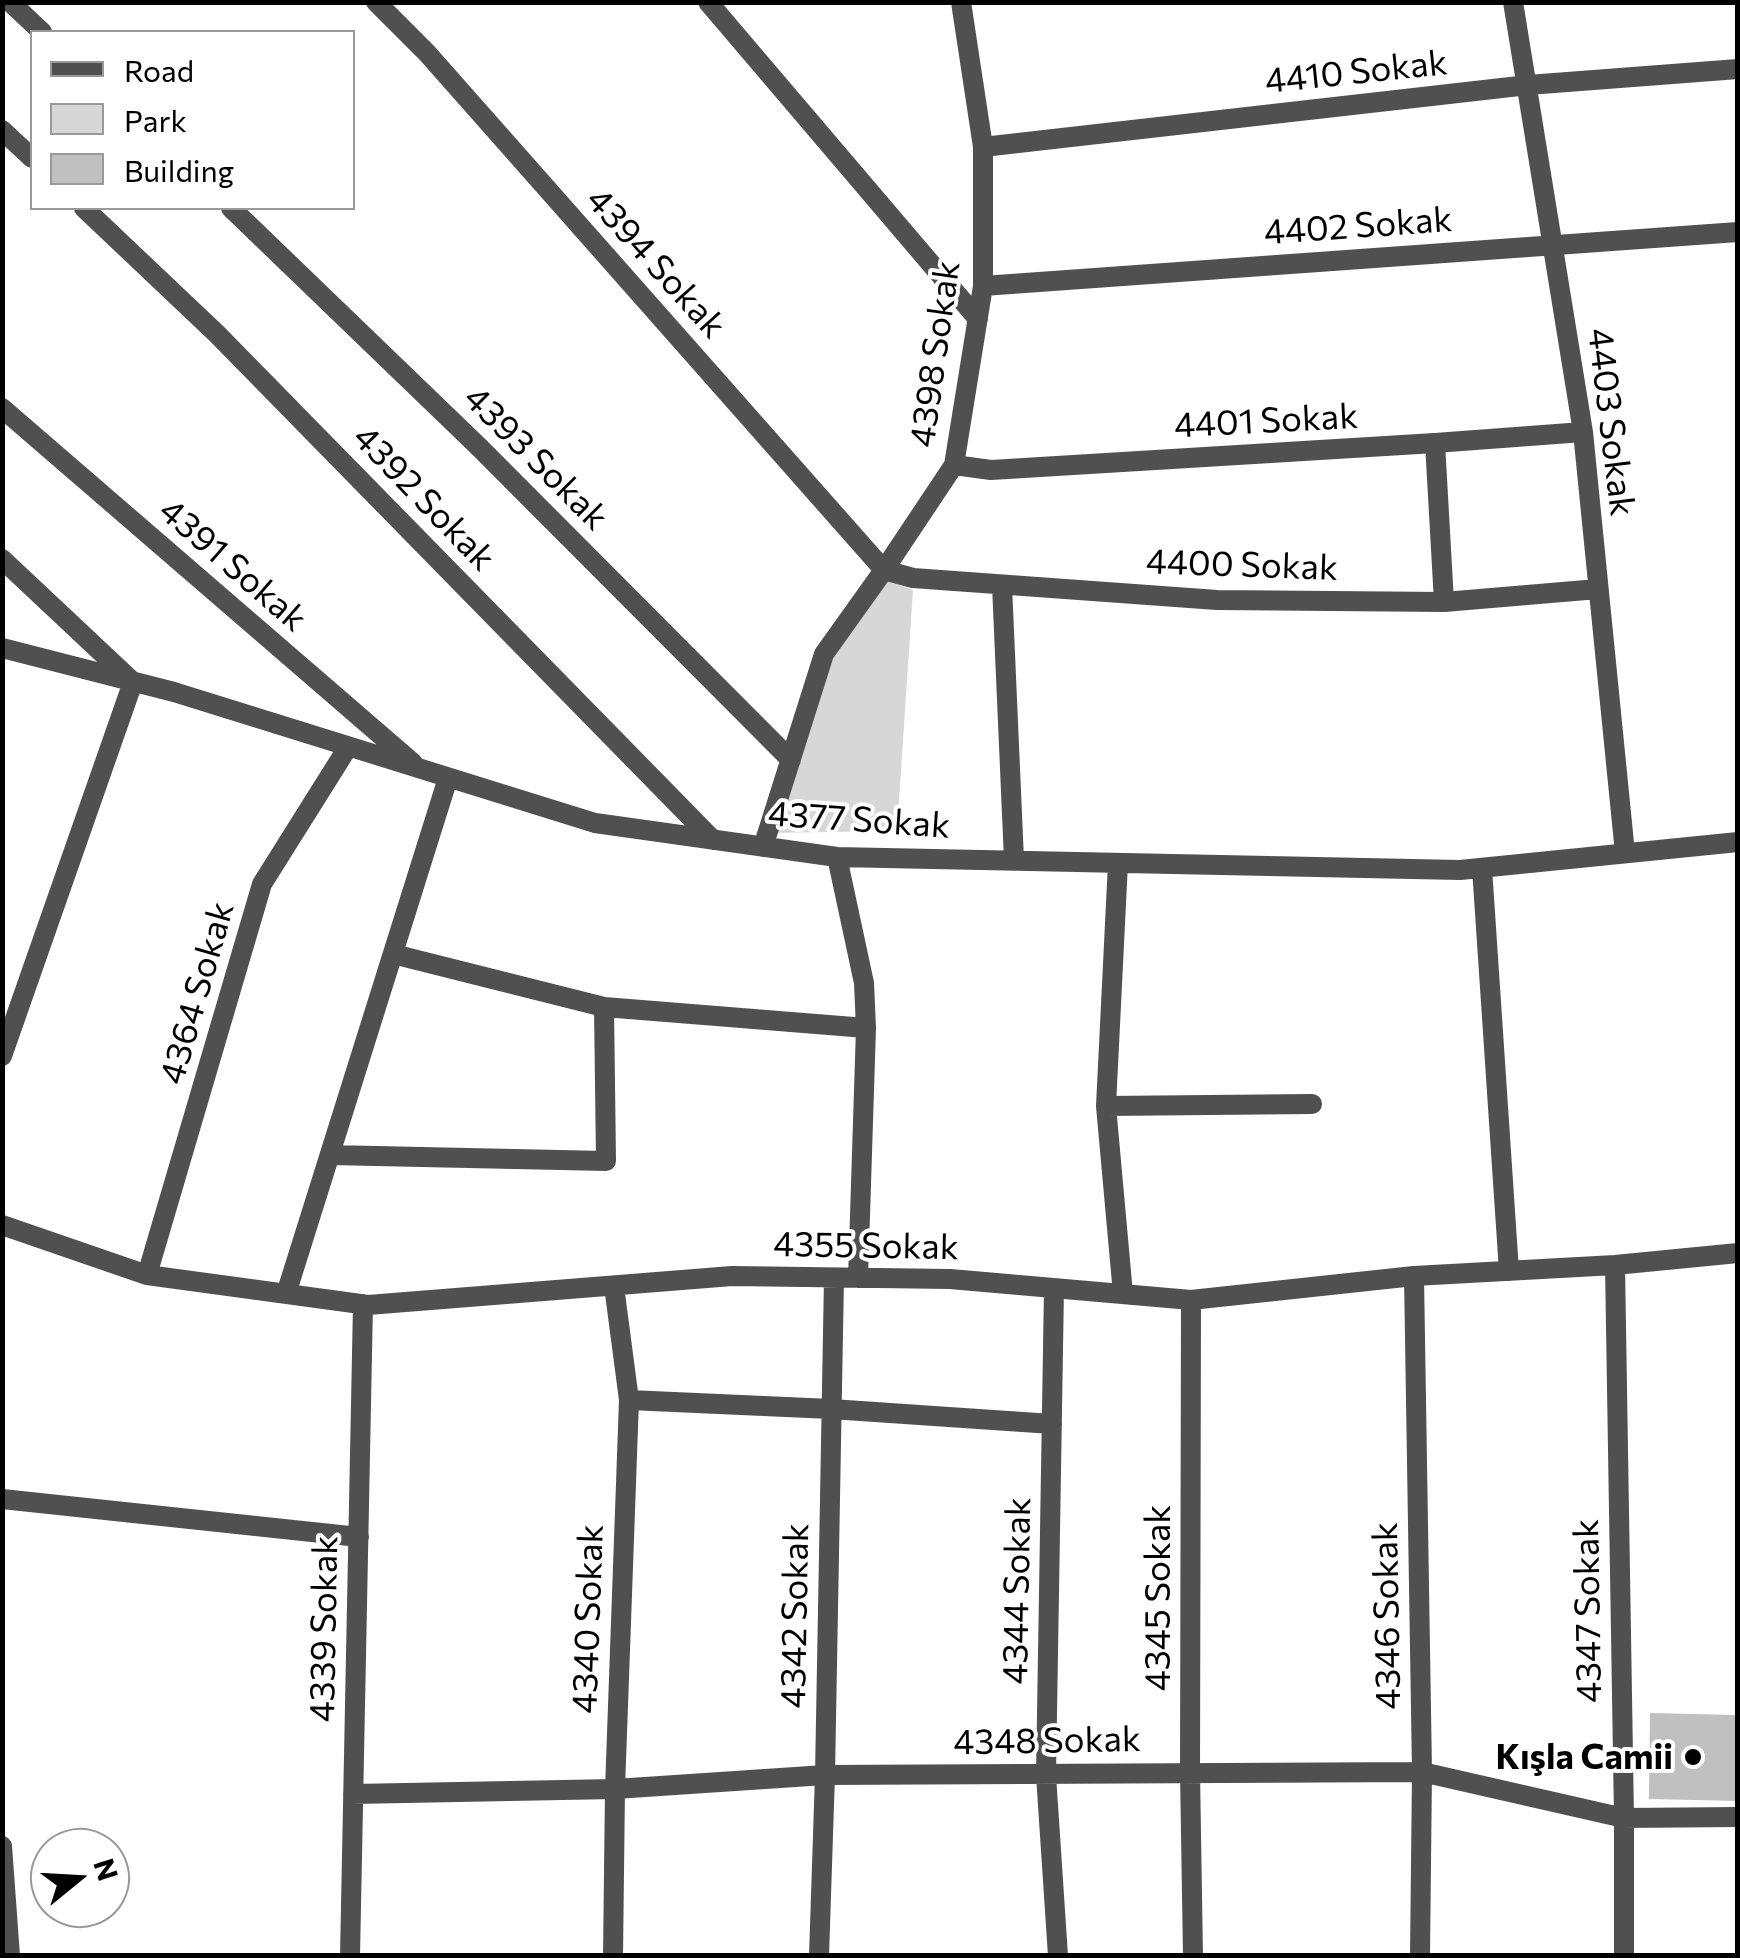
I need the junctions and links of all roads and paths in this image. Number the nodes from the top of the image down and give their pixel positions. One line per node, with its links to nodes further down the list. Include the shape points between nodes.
1 (10, 2): 6 (street)
2 (376, 2): 23 (street, 4394 Sokak)
3 (708, 2): 17 (street)
4 (961, 2): 10 (street, 4398 Sokak)
5 (1513, 2): 8 (street, 4403 Sokak)
6 (40, 30)
7 (1738, 68): 8 (street, 4410 Sokak)
8 (1528, 85): 10 (street, 4410 Sokak); 15 (street, 4403 Sokak)
9 (2, 130): 11 (street)
10 (983, 147): 16 (street, 4398 Sokak)
11 (30, 156)
12 (86, 210): 33 (street, 4392 Sokak, via 217,334)
13 (233, 210): 30 (street, 4393 Sokak)
14 (1738, 232): 15 (street, 4402 Sokak)
15 (1553, 244): 16 (street, 4402 Sokak); 19 (street, 4403 Sokak)
16 (983, 286): 17 (street, 4398 Sokak)
17 (978, 319): 21 (street, 4398 Sokak)
18 (2, 408): 31 (street, 4391 Sokak)
19 (1583, 432): 20 (street, 4401 Sokak); 25 (street, 4403 Sokak)
20 (1436, 444): 21 (street, 4401 Sokak, via 991,470); 26 (street)
21 (954, 465): 23 (street, 4398 Sokak)
22 (2, 559): 28 (street)
23 (884, 570): 24 (street, 4400 Sokak); 30 (street, 4398 Sokak, via 824,654)
24 (1002, 585): 26 (street, 4400 Sokak, via 1218,600); 38 (street)
25 (1598, 589): 26 (street, 4400 Sokak); 36 (street, 4403 Sokak)
26 (1444, 602)
27 (2, 648): 28 (street, 4377 Sokak)
28 (133, 682): 29 (street, 4377 Sokak); 44 (street)
29 (348, 746): 31 (street, 4377 Sokak); 52 (street, 4364 Sokak, via 262,884)
30 (791, 760): 35 (street, 4398 Sokak)
31 (422, 770): 32 (street, 4377 Sokak)
32 (448, 778): 33 (street, 4377 Sokak, via 594,824); 41 (street)
33 (713, 840): 35 (street, 4377 Sokak)
34 (1738, 842): 36 (street, 4377 Sokak)
35 (763, 847): 37 (street, 4377 Sokak)
36 (1625, 853): 40 (street, 4377 Sokak)
37 (837, 856): 38 (street, 4377 Sokak); 43 (street, via 864,983)
38 (1014, 860): 39 (street, 4377 Sokak)
39 (1118, 863): 40 (street, 4377 Sokak); 46 (street)
40 (1482, 868): 51 (street)
41 (393, 954): 42 (street); 47 (street)
42 (604, 1007): 43 (street); 47 (street, via 606,1161)
43 (866, 1028): 55 (street)
44 (2, 1056)
45 (1312, 1104): 46 (street)
46 (1106, 1106): 59 (street)
47 (330, 1155): 58 (street)
48 (2, 1225): 52 (street, 4355 Sokak)
49 (1738, 1253): 50 (street, 4355 Sokak)
50 (1616, 1265): 51 (street, 4355 Sokak); 73 (street, 4347 Sokak)
51 (1509, 1271): 53 (street, 4355 Sokak)
52 (147, 1275): 58 (street, 4355 Sokak)
53 (1414, 1276): 60 (street, 4355 Sokak); 68 (street, 4346 Sokak)
54 (834, 1278): 55 (street, 4355 Sokak); 56 (street, 4355 Sokak, via 732,1276); 63 (street, 4342 Sokak)
55 (858, 1278): 57 (street, 4355 Sokak)
56 (614, 1286): 61 (street, 4355 Sokak); 62 (street, 4340 Sokak)
57 (1054, 1288): 59 (street, 4355 Sokak); 64 (street, 4344 Sokak)
58 (286, 1294): 61 (street, 4355 Sokak)
59 (1122, 1294): 60 (street, 4355 Sokak)
60 (1191, 1300): 67 (street, 4345 Sokak)
61 (364, 1304): 66 (street, 4339 Sokak)
62 (629, 1400): 63 (street); 71 (street, 4340 Sokak)
63 (831, 1410): 64 (street); 69 (street, 4342 Sokak)
64 (1052, 1424): 70 (street, 4344 Sokak)
65 (2, 1499): 66 (street)
66 (359, 1537): 72 (street, 4339 Sokak)
67 (1190, 1772): 68 (street, 4348 Sokak); 70 (street, 4348 Sokak); 81 (street, 4345 Sokak)
68 (1422, 1772): 73 (street, 4348 Sokak); 82 (street, 4346 Sokak)
69 (825, 1775): 70 (street, 4348 Sokak); 71 (street, 4348 Sokak); 79 (street, 4342 Sokak)
70 (1046, 1775): 80 (street, 4344 Sokak)
71 (614, 1789): 72 (street, 4348 Sokak); 78 (street, 4340 Sokak)
72 (353, 1794): 77 (street, 4339 Sokak)
73 (1624, 1818): 74 (street, 4348 Sokak); 83 (street, 4347 Sokak)
74 (1738, 1818)
75 (2, 1846): 76 (street)
76 (10, 1956)
77 (350, 1956)
78 (613, 1956)
79 (819, 1956)
80 (1058, 1956)
81 (1194, 1956)
82 (1420, 1956)
83 (1624, 1956)

